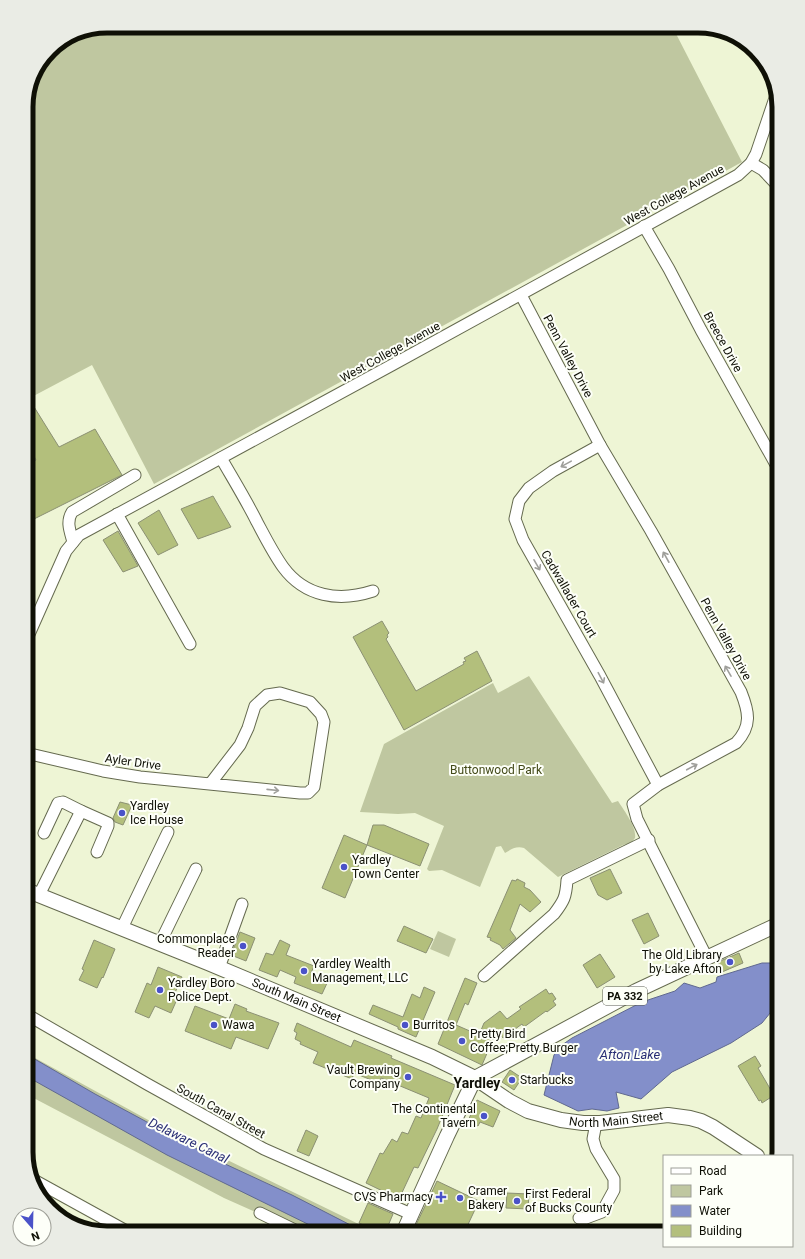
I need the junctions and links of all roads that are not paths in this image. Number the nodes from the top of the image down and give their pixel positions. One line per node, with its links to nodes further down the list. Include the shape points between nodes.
1 (772, 108): 2 (street, West College Avenue)
2 (751, 162): 3 (street); 4 (street, West College Avenue, via 738,175)
3 (772, 180)
4 (644, 226): 5 (street, West College Avenue); 7 (street, Breece Drive)
5 (521, 295): 6 (street, Penn Valley Drive); 8 (street, West College Avenue)
6 (600, 445): 17 (street, Cadwallader Court, one-way to 17, via 553,471 529,488 519,501 515,519 523,540); 17 (street, Penn Valley Drive, one-way to 6, via 736,743 744,733 748,714 740,692)
7 (772, 457)
8 (221, 458): 10 (street, West College Avenue); 12 (street, via 271,548 294,580 309,590 328,596 342,597)
9 (134, 475): 11 (street, via 72,512 68,525)
10 (117, 514): 11 (street, West College Avenue, via 79,535); 14 (street)
11 (73, 542): 13 (street, West College Avenue, via 66,551)
12 (373, 591)
13 (33, 625)
14 (190, 644)
15 (33, 755): 16 (street, Ayler Drive, via 103,771)
16 (210, 784): 16 (street, Ayler Drive, one-way to 16, via 308,793 314,787 324,722 321,714 310,702 280,693 267,695 255,706 240,745)
17 (658, 785): 21 (street, Penn Valley Drive, via 633,804)
18 (81, 811): 20 (street, via 63,802 58,803); 22 (street, via 108,823); 24 (street)
19 (168, 832): 28 (street)
20 (44, 833)
21 (649, 840): 30 (street, Penn Valley Drive); 32 (street, via 567,880 566,896 554,914)
22 (98, 852)
23 (196, 869): 29 (street)
24 (33, 890)
25 (33, 892): 28 (main road, South Main Street)
26 (242, 904): 31 (street)
27 (772, 927): 30 (main road, PA 332)
28 (122, 928): 29 (main road, South Main Street)
29 (160, 943): 31 (main road, South Main Street)
30 (707, 958): 34 (main road, PA 332, via 636,990)
31 (219, 968): 34 (main road, South Main Street)
32 (484, 976)
33 (33, 1018): 39 (street, South Canal Street, via 264,1149)
34 (476, 1078): 35 (main road, North Main Street, via 509,1102 528,1111 561,1120); 39 (main road)
35 (596, 1123): 36 (main road, North Main Street, via 668,1115 690,1118 713,1127); 40 (street, via 593,1139 614,1179 614,1190 602,1212)
36 (755, 1155)
37 (40, 1184): 41 (street)
38 (260, 1213): 42 (street)
39 (411, 1214): 43 (main road)
40 (579, 1218)
41 (117, 1226)
42 (287, 1226)
43 (406, 1226)

